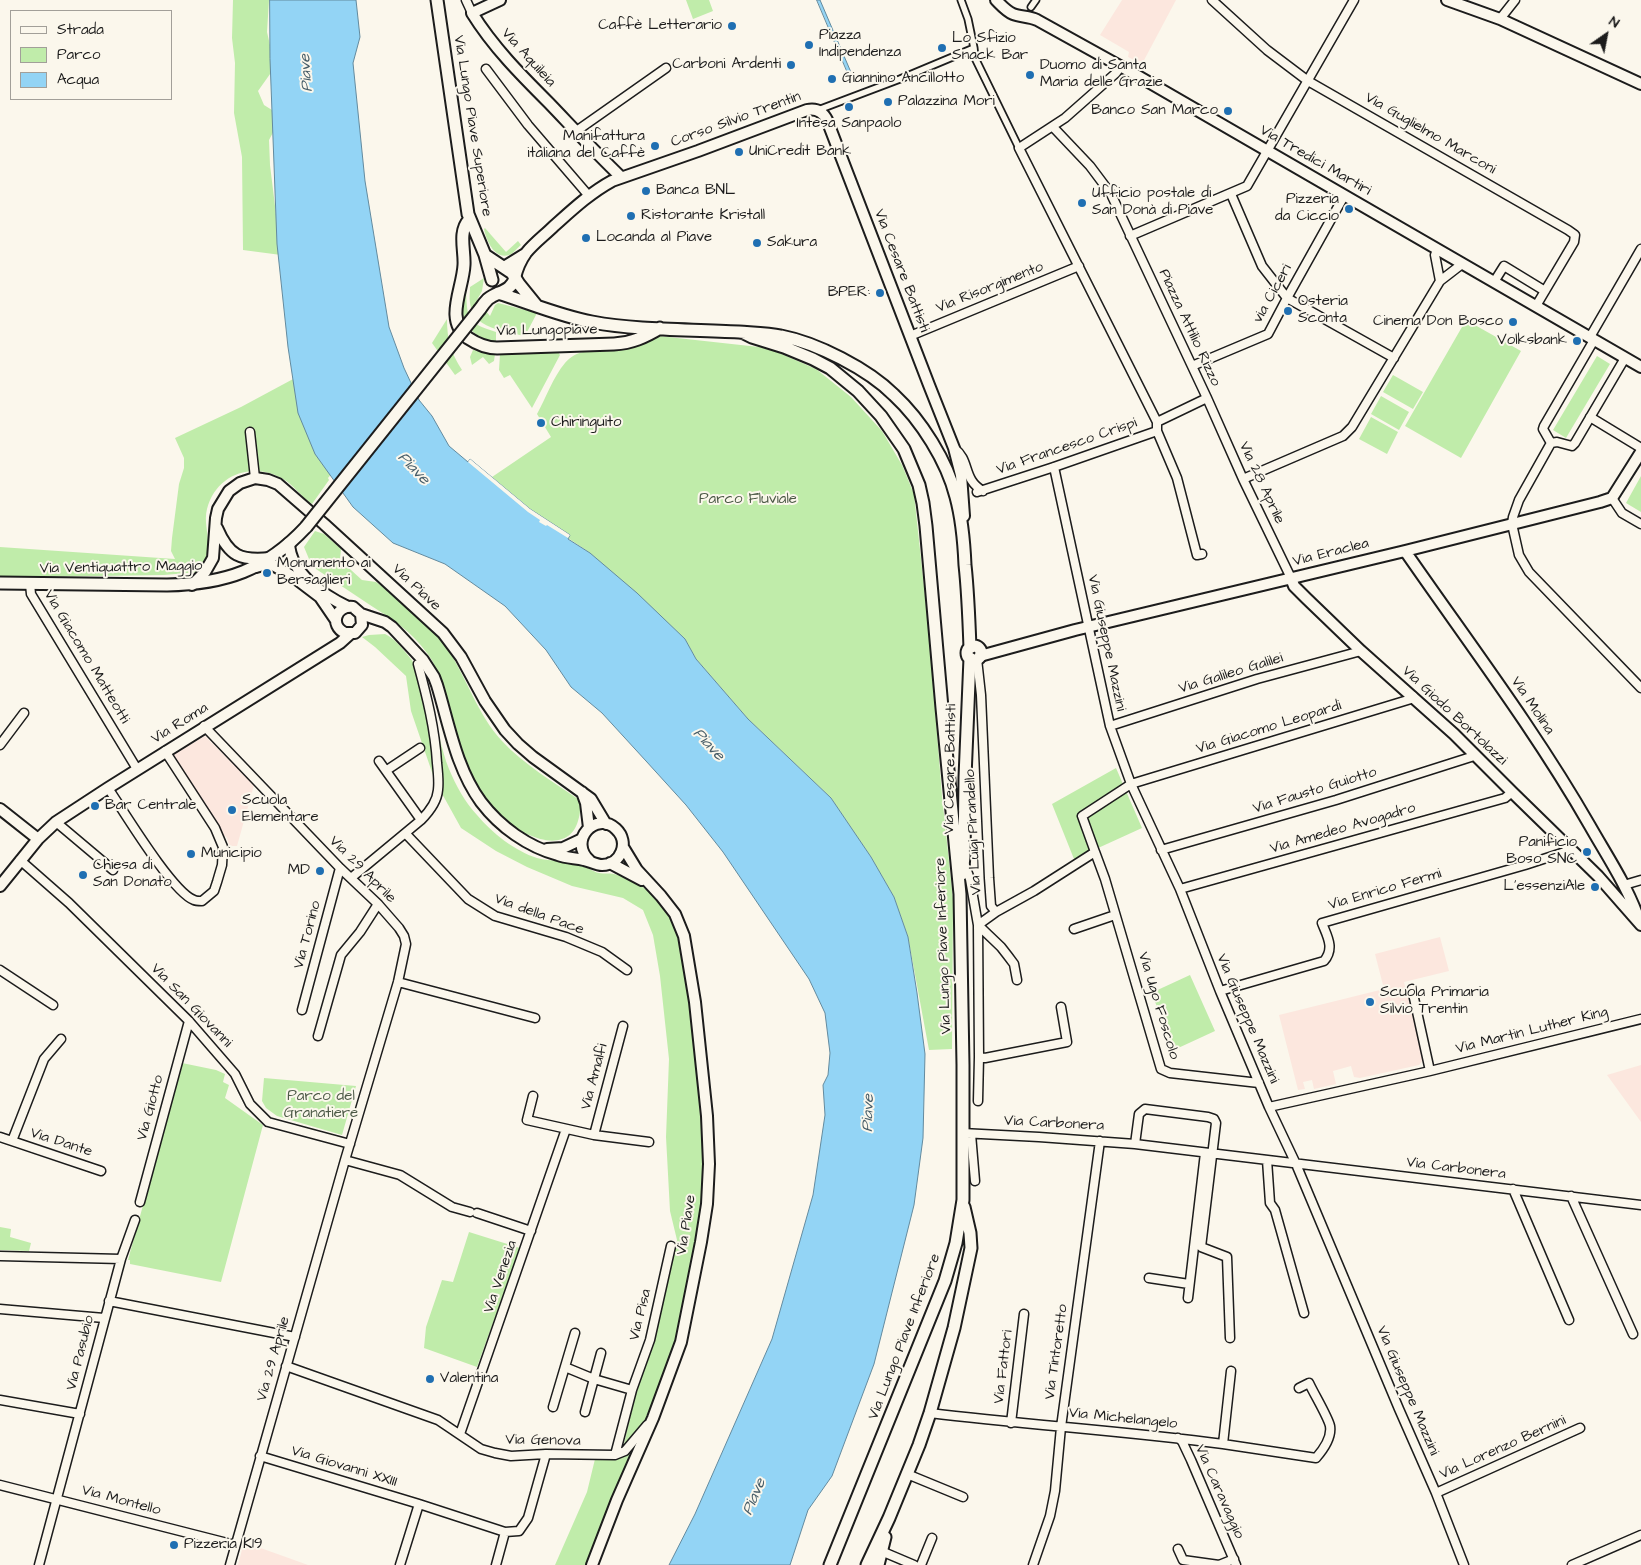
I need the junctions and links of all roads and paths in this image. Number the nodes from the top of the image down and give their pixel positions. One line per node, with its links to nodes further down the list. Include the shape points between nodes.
1 (437, 0): 29 (main road, Via Lungo Piave Superiore)
2 (466, 0): 11 (street, Via Aquileia)
3 (500, 0): 11 (street)
4 (961, 0): 14 (street)
5 (996, 0): 12 (street, Via Tredici Martiri, via 1006,10)
6 (1036, 0): 12 (street)
7 (1212, 0): 18 (street, Via Guglielmo Marconi, via 1267,50)
8 (1354, 0): 18 (street)
9 (1447, 0): 13 (street)
10 (1515, 0): 13 (street)
11 (472, 13): 22 (street, Via Aquileia, via 498,50)
12 (1024, 13): 15 (street, Via Tredici Martiri)
13 (1500, 19): 19 (street)
14 (974, 48): 20 (street, Corso Silvio Trentin); 23 (street, via 975,58)
15 (1121, 66): 21 (street); 24 (street, Via Tredici Martiri)
16 (666, 68): 22 (street)
17 (486, 69): 27 (street, via 528,125)
18 (1308, 81): 24 (street); 42 (street, Via Guglielmo Marconi, via 1575,235)
19 (1641, 84)
20 (818, 110): 25 (street, Corso Silvio Trentin, via 807,110); 50 (street, Via Cesare Battisti, via 827,120)
21 (1053, 127): 23 (street); 30 (street, Piazza Attilio Rizzo, via 1098,175 1111,194)
22 (575, 132): 25 (street, Via Aquileia)
23 (1019, 148): 36 (street)
24 (1267, 151): 26 (street, via 1247,186); 28 (street, Via Tredici Martiri)
25 (621, 177): 27 (street, Corso Silvio Trentin)
26 (1231, 194): 30 (street); 44 (street, via 1262,266)
27 (589, 196): 33 (street, Corso Silvio Trentin)
28 (1344, 196): 32 (street, Via Tredici Martiri); 44 (street, via Ciceri)
29 (469, 233): 34 (main road, Via Lungo Piave Superiore); 48 (main road, Via Lungopiave, via 456,321 464,335 473,341 498,348 614,344 643,338)
30 (1130, 236): 54 (street, Piazza Attilio Rizzo)
31 (1641, 249): 51 (street)
32 (1436, 250): 35 (street, Via Tredici Martiri); 40 (street)
33 (526, 254): 37 (street, Corso Silvio Trentin); 38 (street, Corso Silvio Trentin)
34 (485, 255): 37 (main road); 39 (main road, Via Lungo Piave Superiore)
35 (1462, 264): 40 (street); 41 (street, Via Tredici Martiri)
36 (1079, 266): 50 (street, Via Risorgimento); 58 (street)
37 (504, 267): 38 (main road); 39 (main road, Corso Silvio Trentin)
38 (515, 278): 43 (main road, Corso Silvio Trentin, via 513,285); 46 (main road, Via Lungo Piave Inferiore)
39 (492, 280): 45 (main road, Corso Silvio Trentin)
40 (1440, 281): 52 (street)
41 (1494, 282): 42 (street, via 1504,266); 47 (street, Via Tredici Martiri)
42 (1545, 291): 47 (street, Via Guglielmo Marconi)
43 (498, 293): 45 (main road, Corso Silvio Trentin); 46 (main road, Via Lungo Piave Inferiore)
44 (1287, 298): 52 (street); 54 (street, via Ciceri, via 1268,334)
45 (488, 299): 59 (main road, Corso Silvio Trentin, bridge)
46 (537, 305): 48 (main road, Via Lungo Piave Inferiore, via 564,316 592,322)
47 (1536, 306): 51 (street, Via Tredici Martiri)
48 (660, 328): 49 (main road, Via Lungo Piave Inferiore)
49 (744, 333): 69 (main road, Via Lungo Piave Inferiore, via 780,336 810,344 884,386 918,422); 137 (main road, Via Lungo Piave Inferiore, via 806,356 845,380 881,416 904,449 919,485 926,526)
50 (910, 336): 63 (street, Via Cesare Battisti)
51 (1592, 339): 53 (street, Via Tredici Martiri); 62 (street, via 1544,426)
52 (1394, 358): 68 (street, via 1352,428 1343,436)
53 (1625, 358): 55 (street, Via Tredici Martiri); 57 (street)
54 (1192, 366): 56 (street, Piazza Attilio Rizzo)
55 (1641, 367)
56 (1207, 398): 58 (street, Piazza Attilio Rizzo); 68 (street, Via 28 Aprile)
57 (1590, 417): 62 (street, via 1572,446); 64 (street)
58 (1158, 422): 60 (street, Via Francesco Crispi)
59 (387, 425): 76 (main road, Via Ventiquattro Maggio, bridge, via 306,528)
60 (1157, 431): 66 (street, Via Francesco Crispi); 78 (street, via 1177,478 1197,555)
61 (250, 432): 67 (street)
62 (1551, 443): 72 (street, via 1519,500)
63 (954, 446): 69 (street, Via Cesare Battisti); 70 (street, Via Cesare Battisti, via 962,453 972,484); 75 (street, Via Cesare Battisti, via 962,483)
64 (1641, 448)
65 (1641, 452): 71 (street)
66 (1054, 467): 70 (street, Via Francesco Crispi); 88 (street, Via Giuseppe Mazzini)
67 (255, 478): 74 (street, via 228,491 218,509); 109 (street, Via Piave, via 268,480 286,490 443,633 461,657 495,716 518,744)
68 (1243, 479): 81 (street, Via 28 Aprile)
69 (953, 486): 75 (main road, Via Lungo Piave Inferiore)
70 (980, 492)
71 (1612, 498): 72 (street, Via Eraclea); 73 (street, via 1622,513)
72 (1512, 524): 77 (street, Via Eraclea); 95 (street, via 1519,555 1529,572)
73 (1641, 524)
74 (216, 525): 79 (street, via 223,541 237,555 251,560); 84 (street, via 213,558)
75 (962, 531): 93 (main road, Via Cesare Battisti)
76 (290, 543): 79 (main road, Via Ventiquattro Maggio); 85 (street, via 290,555 299,572)
77 (1405, 551): 81 (street, Via Eraclea); 134 (street, Via Molina, via 1563,779)
78 (1202, 554)
79 (271, 558): 80 (main road, Via Ventiquattro Maggio)
80 (256, 568): 84 (main road, Via Ventiquattro Maggio); 87 (street, via 273,565 295,578 326,604)
81 (1291, 578): 88 (street, Via Eraclea); 91 (street, Via Giodo Bortolazzi, via 1294,586)
82 (0, 583): 83 (main road, Via Ventiquattro Maggio)
83 (30, 584): 84 (main road, Via Ventiquattro Maggio); 105 (street, Via Giacomo Matteotti, via 31,594)
84 (192, 585)
85 (348, 607): 86 (street); 87 (street, via 339,611)
86 (361, 614): 89 (street, via 362,622); 90 (street, via 385,622)
87 (336, 623): 89 (street, via 342,632); 92 (street, Via Roma, via 332,639)
88 (1088, 627): 93 (street, Via Eraclea); 99 (street, Via Giuseppe Mazzini)
89 (354, 632): 90 (street, via 371,626); 92 (street, Via Roma)
90 (397, 633): 120 (street, via 434,677 464,773 482,803 512,832)
91 (1361, 651): 96 (street, Via Giodo Bortolazzi); 99 (street, Via Galileo Galilei, via 1256,679)
92 (322, 653): 98 (street, Via Roma)
93 (975, 654): 126 (main road, Via Cesare Battisti, via 968,676); 139 (street, Via Luigi Pirandello, via 981,695 991,906)
94 (418, 664): 112 (street, via 435,735 438,791)
95 (1641, 688)
96 (1413, 696): 103 (street, Via Giodo Bortolazzi); 107 (street, Via Giacomo Leopardi)
97 (24, 713): 100 (street)
98 (204, 726): 102 (street, Via Roma); 128 (street, Via 29 Aprile)
99 (1110, 726): 107 (street, Via Giuseppe Mazzini)
100 (0, 745)
101 (420, 748): 106 (street)
102 (165, 751): 105 (street, Via Roma); 108 (street, via 215,828 223,848 218,882 214,891 202,901 195,901 178,888)
103 (1475, 754): 110 (street, Via Giodo Bortolazzi); 121 (street, Via Fausto Guiotto, via 1336,800)
104 (379, 761): 106 (street)
105 (138, 769): 108 (street, Via Roma)
106 (387, 770): 112 (street)
107 (1131, 784): 121 (street, Via Giuseppe Mazzini); 123 (street, via 1082,816)
108 (108, 788): 113 (street, Via Roma)
109 (582, 791): 114 (street, Via Piave, via 591,799); 115 (street)
110 (1512, 792): 122 (street, Via Giodo Bortolazzi); 136 (street, Via Amedeo Avogadro, via 1505,798)
111 (0, 809): 117 (street)
112 (421, 820): 116 (street)
113 (56, 822): 117 (street, Via Roma); 129 (street)
114 (606, 824): 115 (street); 119 (street, via 619,832)
115 (588, 828): 118 (street)
116 (406, 834): 131 (street); 145 (street, Via della Pace, via 468,899 495,916 566,937 602,952)
117 (38, 839): 124 (street, Via Roma)
118 (582, 839): 120 (street, via 563,848); 125 (street, via 583,853)
119 (623, 847): 127 (street, via 619,857); 133 (street, Via Piave)
120 (541, 849): 125 (street)
121 (1161, 850): 136 (street, Via Giuseppe Mazzini)
122 (1571, 850): 130 (street, Via Giodo Bortolazzi); 149 (street, Via Enrico Fermi, via 1322,922 1330,946 1330,955 1324,961)
123 (1095, 852): 139 (street, Via Luigi Pirandello); 140 (street, Via Ugo Foscolo)
124 (20, 860): 135 (street, Via Roma); 155 (street, Via San Giovanni, via 69,903)
125 (590, 861): 127 (street, via 600,865)
126 (964, 862): 137 (main road, Via Cesare Battisti); 141 (street, Via Luigi Pirandello)
127 (610, 863): 133 (street, Via Piave)
128 (340, 868): 131 (street, Via 29 Aprile); 152 (street, Via Torino)
129 (113, 870)
130 (1598, 876): 134 (street, Via Giodo Bortolazzi, via 1614,886); 142 (street, Via Giodo Bortolazzi)
131 (352, 878): 138 (street, Via 29 Aprile)
132 (1641, 880): 134 (street)
133 (649, 884): 215 (street, Via Piave, via 675,914 684,936 695,1002 709,1164 707,1204 681,1342)
134 (1624, 885): 142 (street, Via Giodo Bortolazzi)
135 (0, 886)
136 (1180, 889): 149 (street, Via Giuseppe Mazzini)
137 (960, 894): 166 (main road, Via Lungo Piave Inferiore)
138 (378, 904): 147 (street, Via 29 Aprile, via 404,936 405,954); 157 (street, via 340,955)
139 (996, 912): 141 (street, Via Luigi Pirandello)
140 (1115, 915): 143 (street); 161 (street, Via Ugo Foscolo, via 1161,1069 1170,1073)
141 (978, 925): 146 (street, via 1002,946 1014,964); 159 (street, Via Luigi Pirandello)
142 (1641, 926)
143 (1074, 929)
144 (0, 970): 150 (street)
145 (627, 970)
146 (1016, 980)
147 (398, 982): 153 (street); 172 (street, Via 29 Aprile)
148 (1412, 989): 160 (street)
149 (1220, 991): 161 (street, Via Giuseppe Mazzini)
150 (53, 1005)
151 (1061, 1007): 159 (street, via 1067,1042)
152 (302, 1010)
153 (535, 1018)
154 (1641, 1018): 160 (street, Via Martin Luther King)
155 (189, 1021): 172 (street, Via San Giovanni, via 235,1074 250,1104 268,1122); 183 (street, Via Giotto)
156 (622, 1026): 167 (street, Via Amalfi)
157 (318, 1036)
158 (61, 1040): 169 (street, Via Dante, via 44,1059)
159 (978, 1057): 163 (street, Via Luigi Pirandello)
160 (1430, 1071): 164 (street, Via Martin Luther King)
161 (1259, 1083): 164 (street, Via Giuseppe Mazzini)
162 (532, 1096): 165 (street, via 526,1120)
163 (978, 1101)
164 (1269, 1107): 177 (street, Via Giuseppe Mazzini)
165 (566, 1129): 167 (street); 186 (street, Via Venezia)
166 (966, 1134): 170 (street, Via Carbonera); 179 (street); 182 (main road, Via Lungo Piave Inferiore)
167 (594, 1135): 171 (street)
168 (0, 1137): 169 (street, Via Dante)
169 (12, 1141): 178 (street, Via Dante)
170 (1100, 1141): 173 (street, Via Carbonera); 217 (street, Via Tintoretto)
171 (649, 1142)
172 (350, 1144): 175 (street, Via 29 Aprile)
173 (1135, 1144): 174 (street, Via Carbonera); 174 (street, via 1139,1114 1145,1110 1208,1117 1216,1123)
174 (1209, 1153): 176 (street, Via Carbonera); 191 (street); 202 (street, via 1201,1247 1227,1257)
175 (345, 1160): 186 (street, via 400,1175 452,1207); 201 (street, Via 29 Aprile)
176 (1267, 1160): 177 (street, Via Carbonera); 195 (street, via 1270,1203 1275,1210)
177 (1296, 1164): 180 (street, Via Carbonera); 227 (street, Via Giuseppe Mazzini)
178 (102, 1171)
179 (975, 1181)
180 (1513, 1189): 181 (street, Via Carbonera); 198 (street)
181 (1571, 1196): 184 (street, Via Carbonera); 200 (street)
182 (963, 1200): 213 (main road, via 971,1248 954,1328); 244 (main road, Via Lungo Piave Inferiore, via 946,1281)
183 (140, 1202)
184 (1641, 1204)
185 (136, 1220): 189 (street)
186 (532, 1231): 219 (street, Via Venezia)
187 (671, 1246): 209 (street, Via Pisa, via 650,1340)
188 (0, 1256): 189 (street)
189 (121, 1259): 193 (street)
190 (1149, 1278): 191 (street)
191 (1189, 1284): 192 (street)
192 (1188, 1298)
193 (109, 1301): 197 (street, Via Pasubio); 201 (street, Via Pasubio)
194 (0, 1309): 197 (street)
195 (1304, 1313)
196 (1024, 1314): 216 (street, Via Fattori)
197 (104, 1318): 214 (street, Via Pasubio)
198 (1569, 1320)
199 (575, 1333): 205 (street)
200 (1633, 1334)
201 (295, 1337): 204 (street, Via 29 Aprile)
202 (1230, 1338)
203 (601, 1353): 207 (street)
204 (286, 1366): 219 (street, Via Genova, via 438,1420); 224 (street, Via 29 Aprile)
205 (565, 1367): 207 (street); 211 (street)
206 (1231, 1371): 221 (street)
207 (594, 1379): 209 (street); 212 (street)
208 (1300, 1388): 221 (street, Via Michelangelo, via 1309,1384 1330,1427 1329,1437 1316,1458)
209 (632, 1390): 223 (street, Via Pisa)
210 (0, 1400): 214 (street)
211 (553, 1407)
212 (585, 1412)
213 (930, 1413): 216 (street, Via Michelangelo); 225 (main road)
214 (80, 1414): 229 (street, Via Pasubio)
215 (653, 1418): 223 (street, via 625,1451); 243 (street, Via Piave)
216 (1011, 1423): 217 (street, Via Michelangelo)
217 (1061, 1427): 220 (street, Via Michelangelo); 249 (street, Via Tintoretto, via 1050,1516)
218 (1580, 1428): 227 (street, Via Lorenzo Bernini)
219 (460, 1434): 222 (street, Via Genova, via 481,1449 496,1453 511,1456)
220 (1178, 1438): 221 (street, Via Michelangelo); 238 (street, Via Caravaggio, via 1191,1460)
221 (1223, 1444)
222 (546, 1454): 223 (street, Via Genova); 232 (street, via 525,1525 520,1532)
223 (615, 1455)
224 (260, 1456): 230 (street, Via Giovanni XXIII); 235 (street, Via 29 Aprile)
225 (907, 1474): 228 (street); 231 (main road)
226 (0, 1486): 229 (street, Via Montello)
227 (1436, 1493): 250 (street, Via Giuseppe Mazzini)
228 (963, 1498)
229 (57, 1499): 235 (street, Via Montello); 239 (street, Via Pasubio)
230 (419, 1504): 232 (street, Via Giovanni XXIII); 241 (street)
231 (889, 1518): 237 (main road); 245 (main road)
232 (505, 1532): 242 (street)
233 (1641, 1535): 251 (street)
234 (932, 1538): 248 (street)
235 (235, 1545): 240 (street, Via 29 Aprile)
236 (1178, 1549): 238 (street, Via Caravaggio, via 1183,1560 1219,1565)
237 (881, 1551): 246 (main road); 247 (street)
238 (1235, 1562)
239 (39, 1565)
240 (230, 1565)
241 (400, 1565)
242 (496, 1565)
243 (592, 1565)
244 (830, 1565)
245 (867, 1565)
246 (878, 1565)
247 (914, 1565)
248 (921, 1565)
249 (1033, 1565)
250 (1464, 1565)
251 (1572, 1565)

